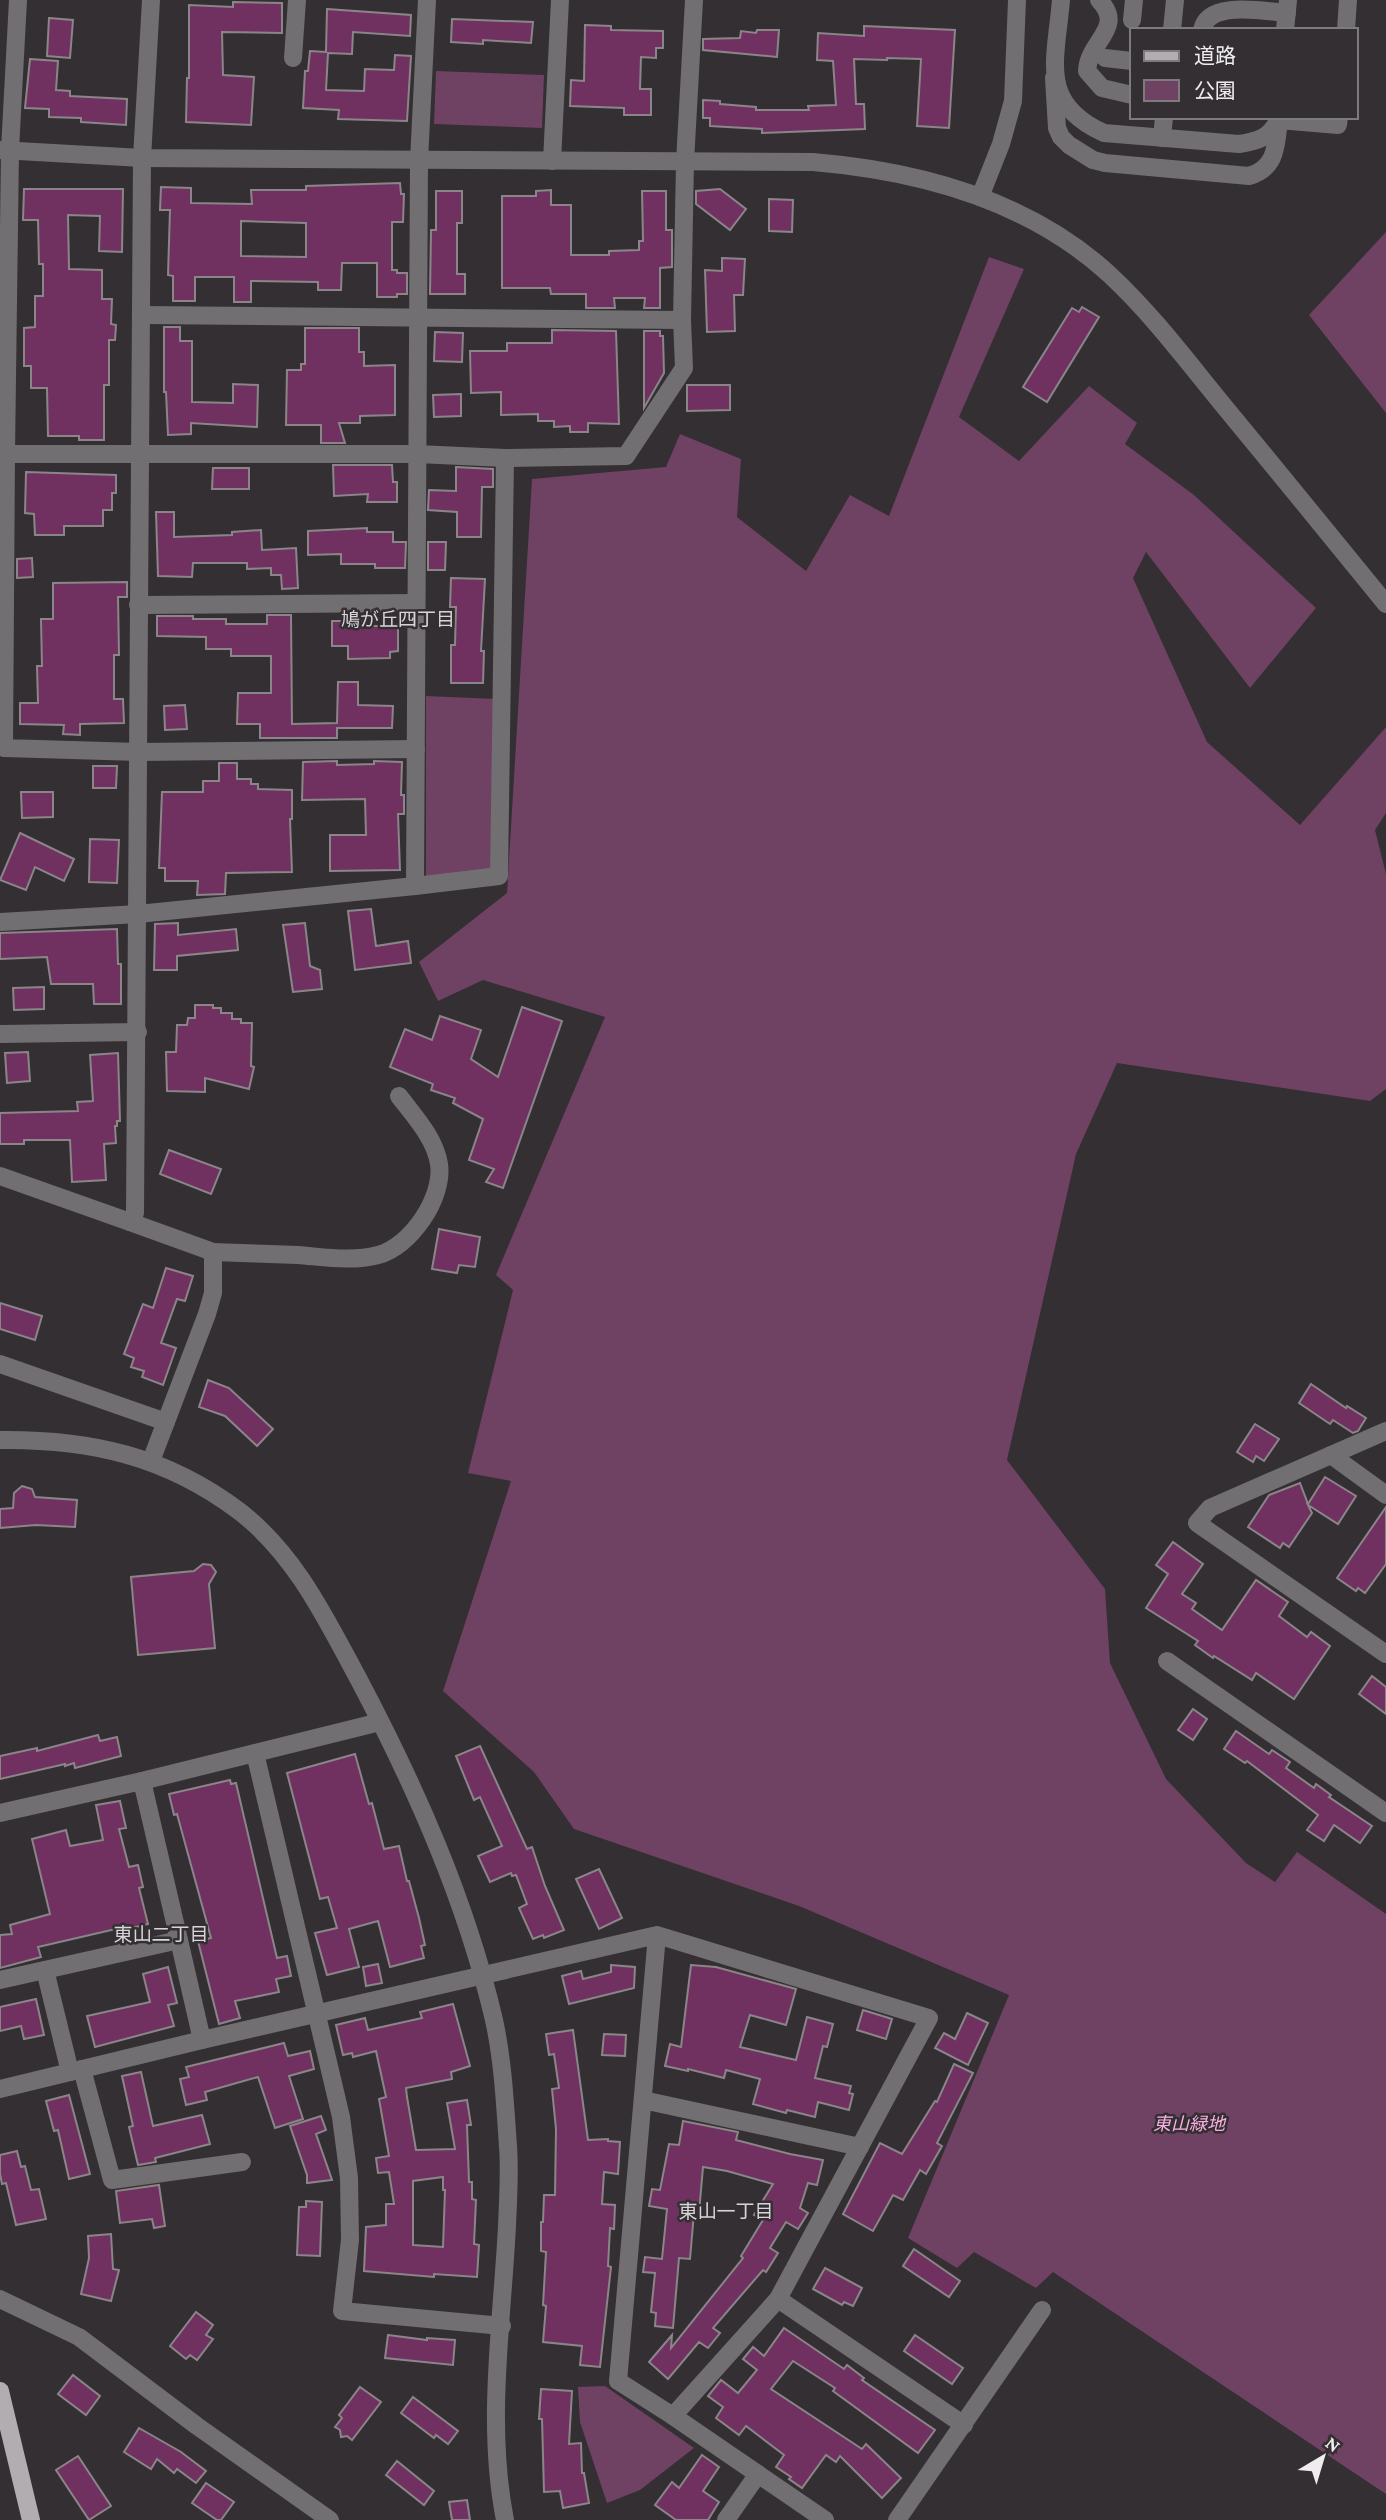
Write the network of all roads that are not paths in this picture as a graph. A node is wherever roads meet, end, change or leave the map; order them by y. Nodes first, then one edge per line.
1 (18, 0) edge
2 (151, 0) edge
3 (297, 0) edge
4 (427, 0) edge
5 (560, 0) edge
6 (694, 0) edge
7 (1017, 0) edge
8 (1061, 0) edge
9 (1099, 0) edge
10 (1134, 0) edge
11 (1175, 0) edge
12 (1348, 0) edge
13 (1287, 14) edge
14 (1132, 20) dead end
15 (1172, 28) edge
16 (1203, 28) edge
17 (1346, 28) edge
18 (1130, 55) edge
19 (293, 58) dead end
20 (1105, 58) dead end
21 (1054, 78) junction
22 (1130, 94) edge
23 (1164, 119) edge
24 (1279, 119) edge
25 (1339, 119) edge
26 (1162, 138) junction
27 (5, 150) edge
28 (142, 158) junction
29 (419, 161) junction
30 (552, 161) junction
31 (685, 162) junction
32 (980, 197) junction
33 (142, 315) junction
34 (419, 318) junction
35 (682, 320) junction
36 (3, 454) edge
37 (139, 454) junction
38 (417, 454) junction
39 (505, 458) junction
40 (416, 603) junction
41 (1386, 604) edge
42 (138, 605) junction
43 (416, 749) junction
44 (139, 752) junction
45 (415, 886) junction
46 (138, 914) junction
47 (0, 922) edge
48 (138, 1032) junction
49 (0, 1034) edge
50 (399, 1096) dead end
51 (0, 1176) edge
52 (130, 1222) junction
53 (213, 1252) junction
54 (0, 1364) edge
55 (166, 1422) junction
56 (1386, 1431) edge
57 (0, 1440) edge
58 (1331, 1455) junction
59 (151, 1461) junction
60 (1386, 1495) edge
61 (1386, 1654) edge
62 (1167, 1661) dead end
63 (380, 1722) junction
64 (255, 1753) junction
65 (142, 1781) junction
66 (0, 1813) edge
67 (1386, 1813) edge
68 (657, 1935) junction
69 (179, 1940) junction
70 (45, 1970) junction
71 (483, 1976) junction
72 (0, 1980) edge
73 (318, 2014) junction
74 (202, 2040) junction
75 (76, 2070) junction
76 (0, 2089) edge
77 (643, 2100) junction
78 (860, 2147) junction
79 (242, 2162) dead end
80 (0, 2299) edge
81 (778, 2299) junction
82 (1042, 2310) dead end
83 (502, 2326) junction
84 (0, 2391) edge
85 (673, 2416) junction
86 (964, 2425) junction
87 (758, 2474) junction
88 (32, 2520) edge
89 (330, 2520) edge
90 (505, 2520) edge
91 (726, 2520) edge
92 (825, 2520) edge
93 (897, 2520) edge

1 - 27 street
2 - 28 street
3 - 19 street
4 - 29 street
5 - 30 street
6 - 31 street
7 - 32 street
8 - 21 street
9 - 22 street
10 - 14 street
11 - 15 street
12 - 17 street
13 - 16 street
18 - 20 street
21 - 24 street
21 - 26 street
23 - 26 street
24 - 25 street
24 - 26 street
27 - 28 street
27 - 36 street
28 - 29 street
28 - 33 street
29 - 30 street
29 - 34 street
30 - 31 street
31 - 32 street
31 - 35 street
32 - 41 street
33 - 34 street
33 - 37 street
34 - 35 street
34 - 38 street
35 - 39 street
36 - 37 street
36 - 44 street
37 - 38 street
37 - 42 street
38 - 39 street
38 - 40 street
39 - 45 street
40 - 42 street
40 - 43 street
42 - 44 street
43 - 44 street
43 - 45 street
44 - 46 street
45 - 46 street
46 - 47 street
46 - 48 street
48 - 49 street
48 - 52 street
50 - 53 street
51 - 52 street
52 - 53 street
53 - 55 street
54 - 55 street
55 - 59 street
56 - 58 street
57 - 59 street
58 - 60 street
58 - 61 street
59 - 63 street
62 - 67 street
63 - 64 street
63 - 71 street
64 - 65 street
64 - 73 street
65 - 66 street
65 - 69 street
68 - 71 street
68 - 77 street
68 - 78 street
69 - 70 street
69 - 74 street
70 - 72 street
70 - 75 street
71 - 73 street
71 - 83 street
73 - 74 street
73 - 83 street
74 - 75 street
75 - 76 street
75 - 79 street
77 - 78 street
77 - 85 street
78 - 81 street
80 - 89 street
81 - 85 street
81 - 86 street
82 - 86 street
83 - 90 street
84 - 88 main road
85 - 87 street
86 - 93 street
87 - 91 street
87 - 92 street

